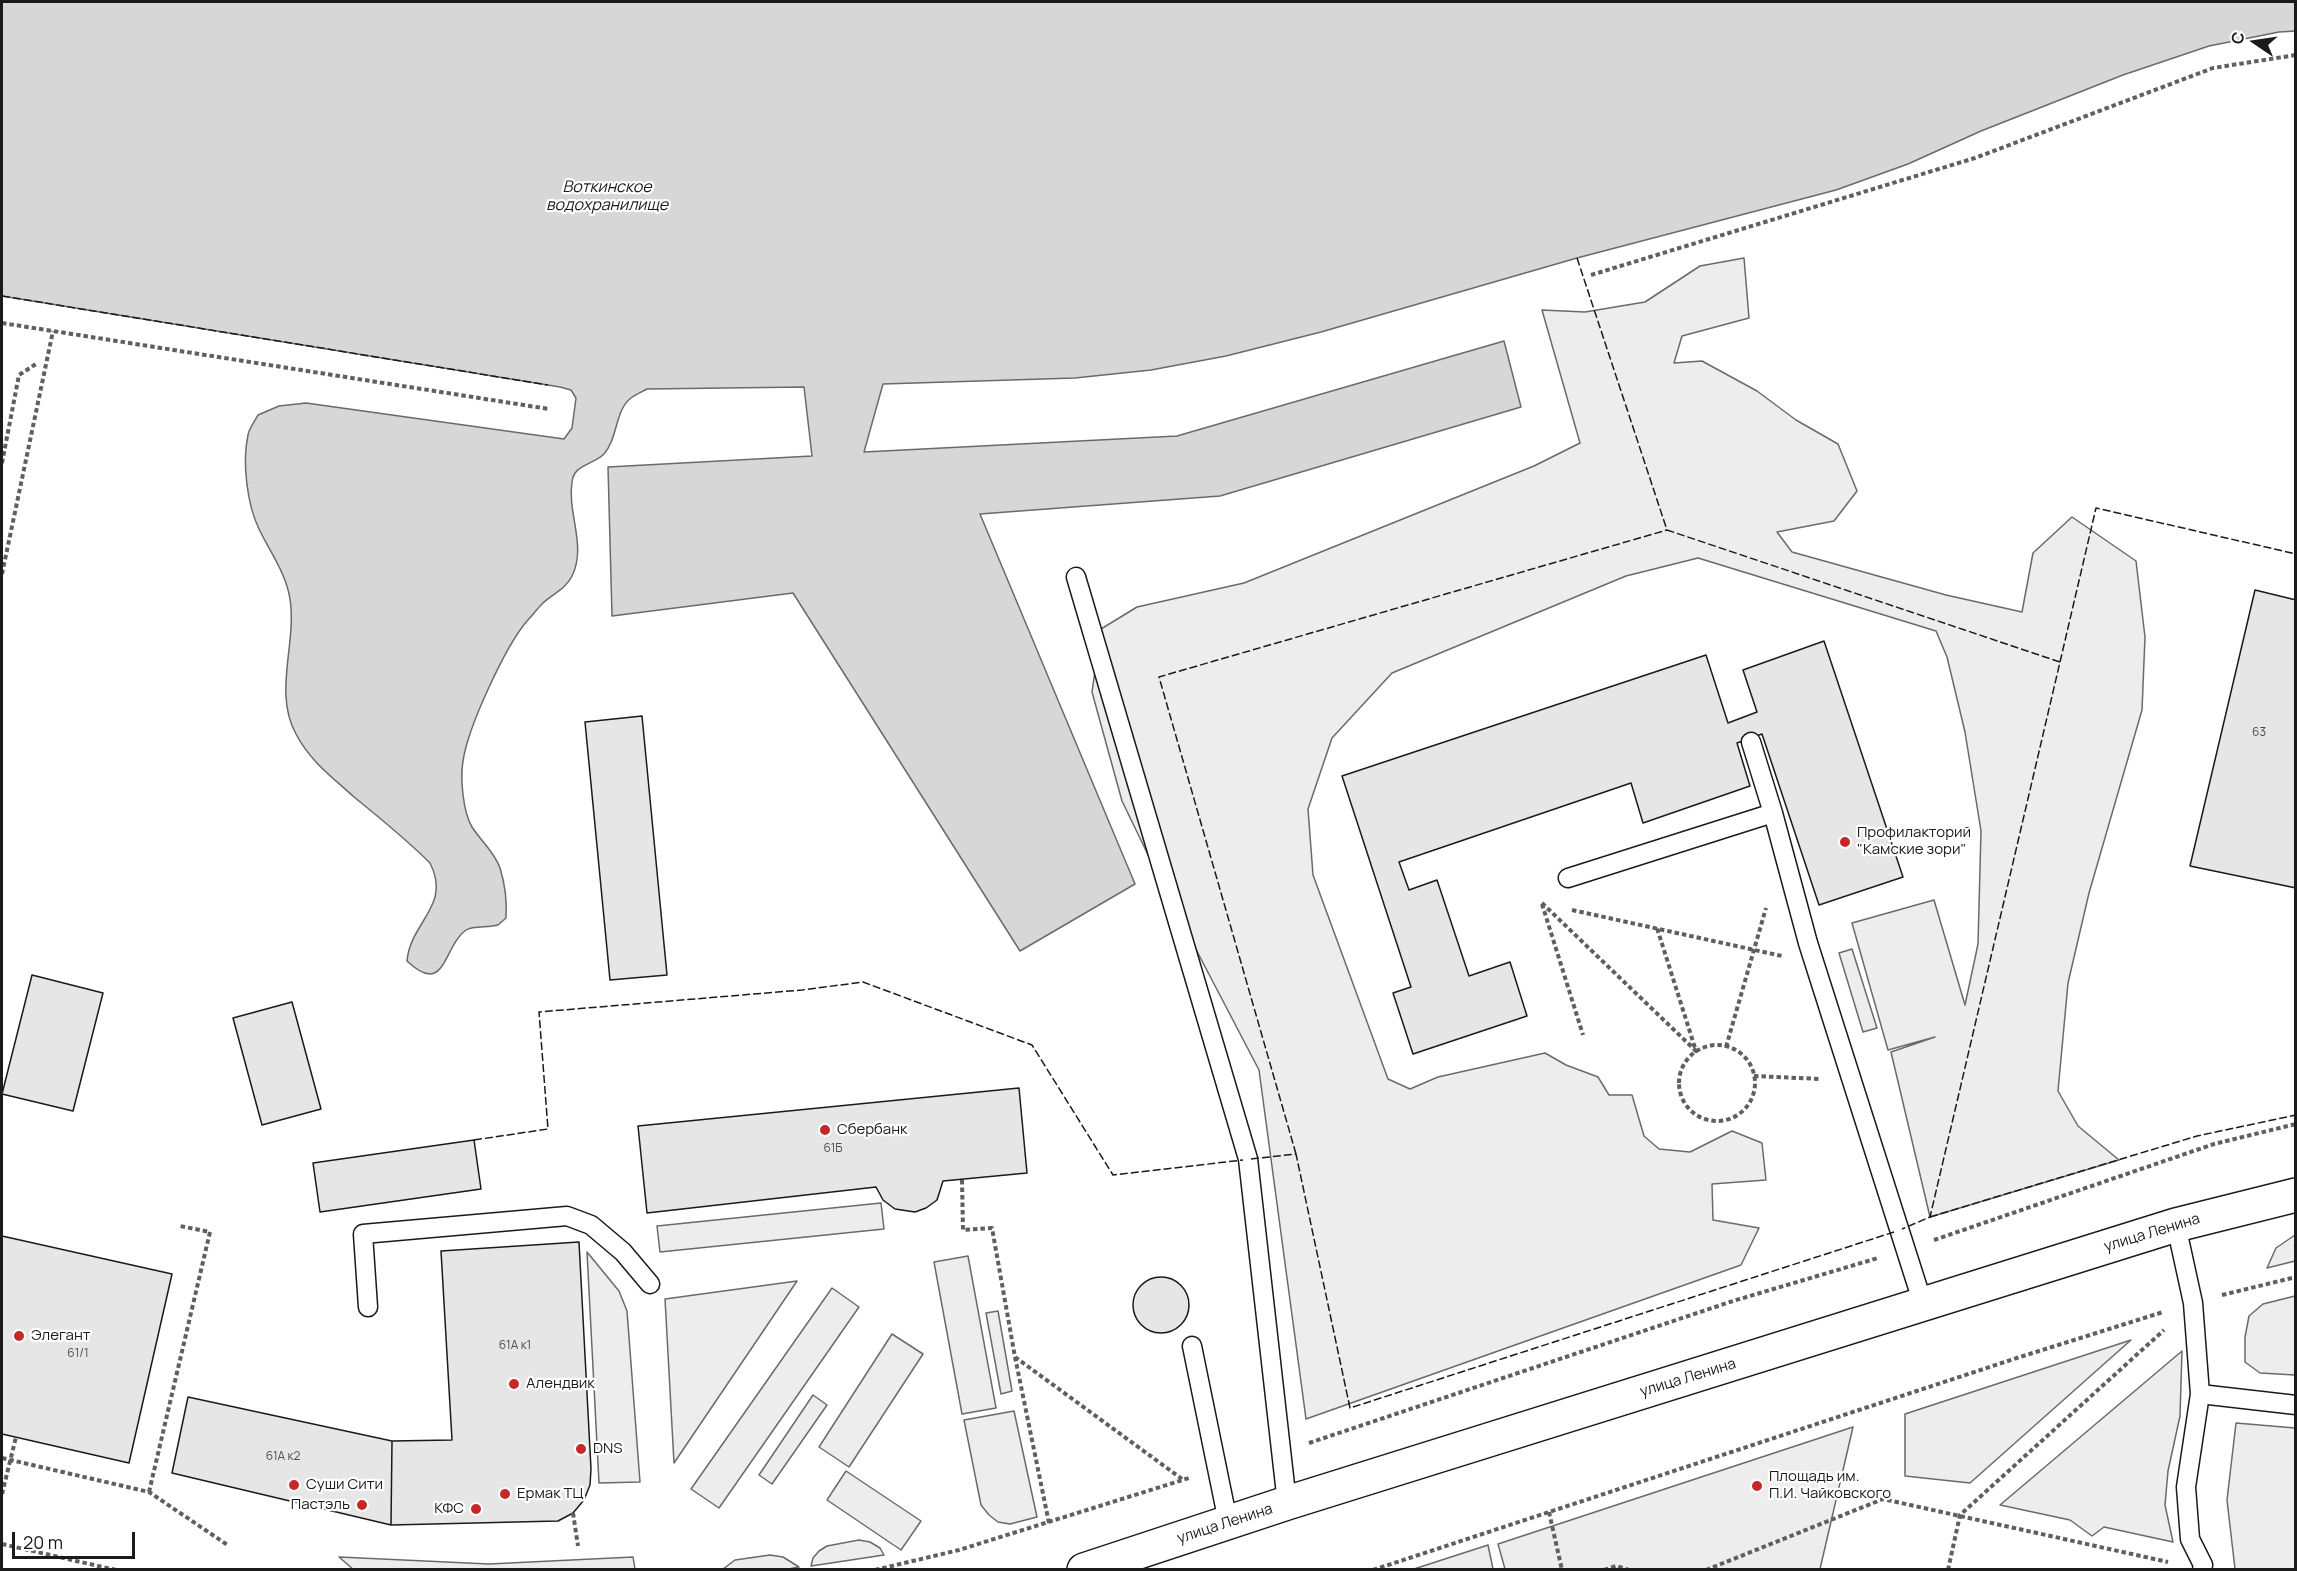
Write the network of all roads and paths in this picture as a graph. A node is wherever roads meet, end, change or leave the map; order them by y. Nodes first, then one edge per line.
1 (2295, 55) edge
2 (1591, 275) dead end
3 (2, 323) edge
4 (53, 331) junction
5 (36, 364) dead end
6 (549, 409) dead end
7 (2, 463) edge
8 (2, 574) edge
9 (1076, 577) dead end
10 (1751, 742) dead end
11 (1773, 813) junction
12 (1568, 878) dead end
13 (1542, 903) junction
14 (1554, 906) dead end
15 (1766, 906) dead end
16 (1565, 908) dead end
17 (1657, 928) junction
18 (1754, 950) junction
19 (1814, 964) junction
20 (1583, 1035) dead end
21 (1726, 1047) junction
22 (1696, 1051) junction
23 (1754, 1076) junction
24 (1852, 1081) junction
25 (2295, 1124) edge
26 (962, 1180) dead end
27 (2295, 1194) edge
28 (2176, 1225) junction
29 (180, 1226) dead end
30 (1905, 1249) junction
31 (2295, 1277) edge
32 (650, 1284) dead end
33 (2193, 1303) junction
34 (1923, 1304) junction
35 (368, 1307) dead end
36 (1192, 1346) dead end
37 (1015, 1357) junction
38 (2200, 1394) junction
39 (2295, 1405) edge
40 (16, 1437) dead end
41 (1281, 1452) junction
42 (2, 1458) edge
43 (10, 1460) junction
44 (1217, 1469) junction
45 (1183, 1480) junction
46 (148, 1492) junction
47 (2, 1494) edge
48 (1287, 1503) junction
49 (1549, 1511) junction
50 (573, 1513) dead end
51 (1960, 1515) junction
52 (1049, 1522) junction
53 (1228, 1522) junction
54 (2, 1544) edge
55 (229, 1546) dead end
56 (578, 1546) dead end
57 (2174, 1563) dead end
58 (116, 1569) edge
59 (875, 1569) edge
60 (1084, 1569) edge
61 (1373, 1569) edge
62 (1562, 1569) edge
63 (1604, 1569) edge
64 (1629, 1569) edge
65 (1706, 1569) edge
66 (1948, 1569) edge
67 (2202, 1569) edge

1 - 2 path
3 - 4 path
4 - 6 path
4 - 8 path
5 - 7 path
9 - 41 lane
10 - 11 lane
11 - 12 lane
11 - 19 lane
13 - 14 path
13 - 20 path
13 - 22 path
15 - 18 path
16 - 17 path
17 - 18 path
17 - 22 path
18 - 19 path
18 - 21 path
19 - 24 lane
21 - 22 path
21 - 23 path
22 - 23 path
23 - 24 path
24 - 30 lane
25 - 30 path
26 - 37 path
27 - 28 street, улица Ленина
28 - 33 lane
28 - 34 street, улица Ленина
29 - 46 path
30 - 34 lane
30 - 41 path
31 - 33 path
32 - 35 lane
33 - 38 lane
33 - 49 path
33 - 51 path
34 - 48 street, улица Ленина
36 - 44 lane
37 - 45 path
37 - 52 path
38 - 39 lane
38 - 67 lane
40 - 43 path
41 - 48 lane
42 - 43 path
43 - 46 path
43 - 47 path
44 - 45 path
44 - 53 lane
45 - 52 path
46 - 55 path
48 - 53 street, улица Ленина
49 - 61 path
49 - 62 path
50 - 56 path
51 - 57 path
51 - 65 path
51 - 66 path
52 - 59 path
53 - 60 street, улица Ленина
54 - 58 path
63 - 64 path

